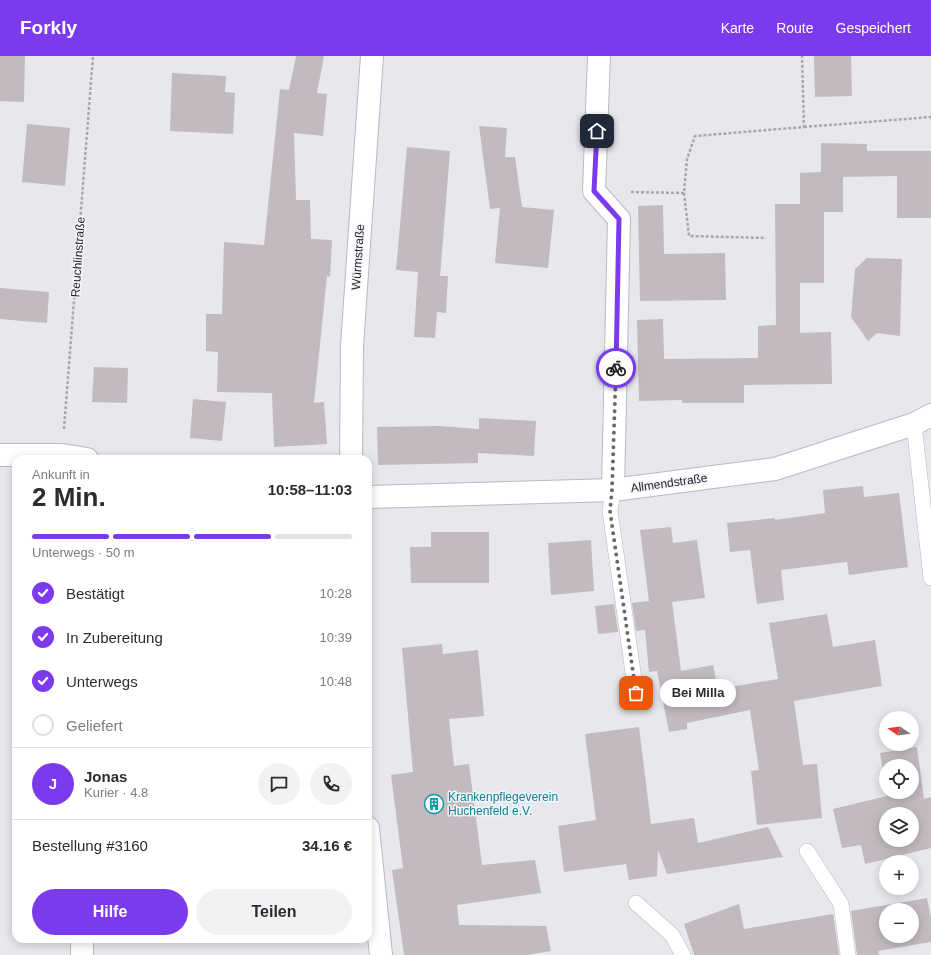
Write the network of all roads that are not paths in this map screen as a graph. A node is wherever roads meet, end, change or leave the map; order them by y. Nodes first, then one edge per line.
1 (372, 56) edge
2 (599, 56) edge
3 (923, 419) edge
4 (0, 455) edge
5 (12, 455) edge
6 (351, 455) edge
7 (612, 490) junction
8 (372, 498) edge
9 (931, 578) edge
10 (636, 693) dead end
11 (807, 851) dead end
12 (372, 867) edge
13 (636, 903) dead end
14 (82, 943) edge
15 (82, 955) edge
16 (381, 955) edge
17 (683, 955) edge
18 (848, 955) edge

1 - 6 street, Würmstraße
2 - 7 street
3 - 7 street, Allmendstraße
3 - 9 lane, Allmendstraße
4 - 5 street
7 - 8 street, Allmendstraße
7 - 10 lane
11 - 18 lane
12 - 16 street
13 - 17 lane
14 - 15 street

